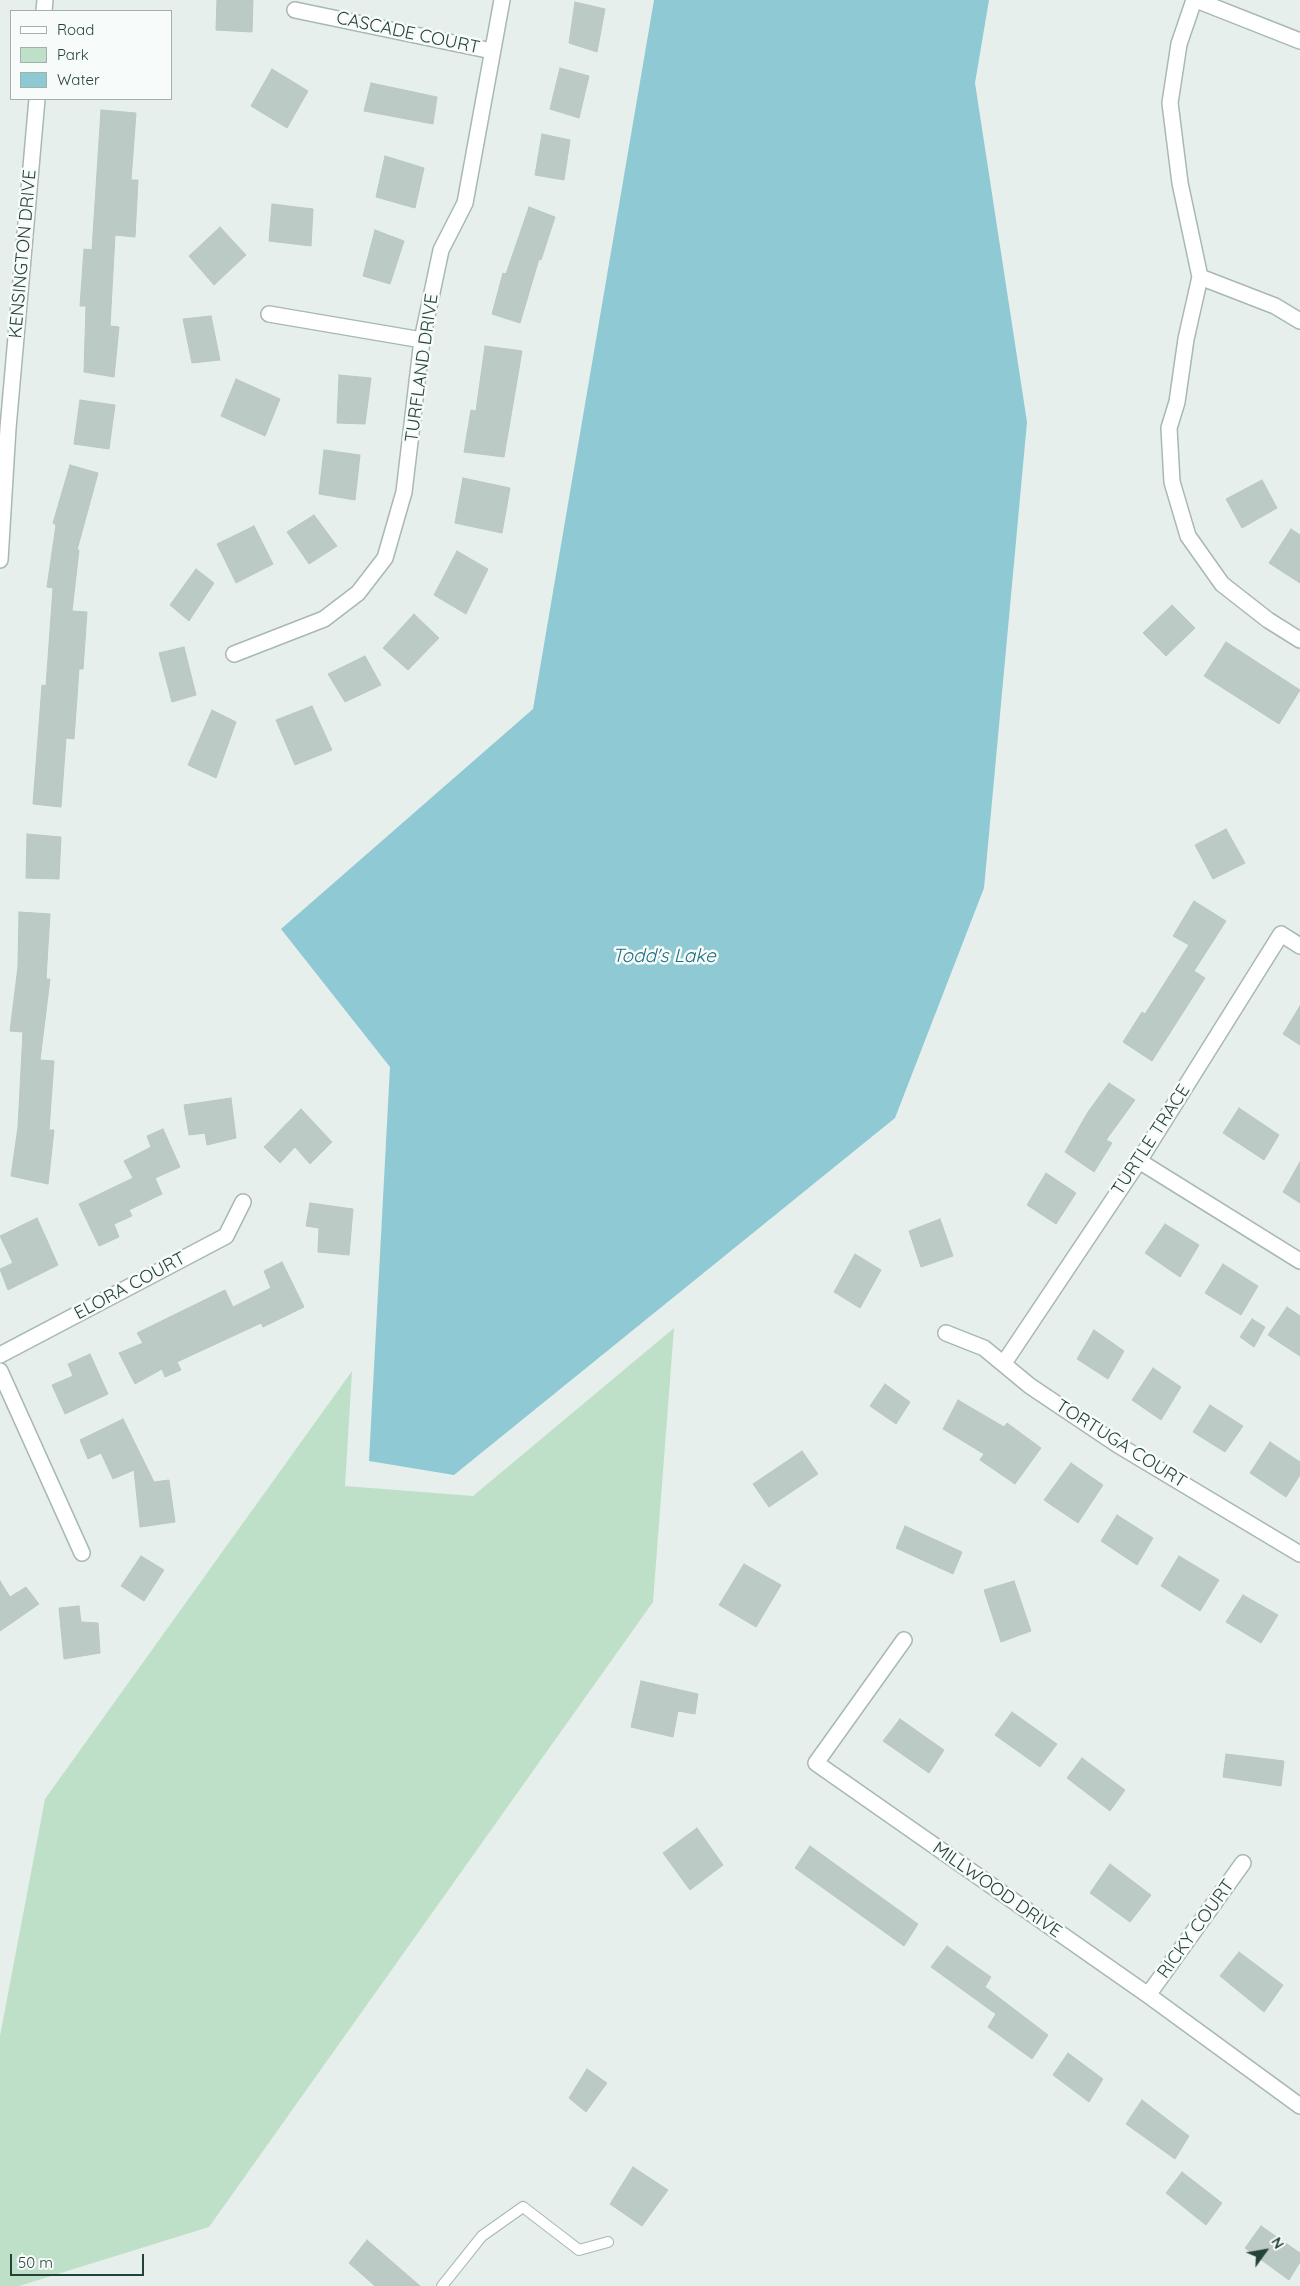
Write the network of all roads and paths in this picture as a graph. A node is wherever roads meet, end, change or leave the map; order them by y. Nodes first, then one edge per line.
1 (502, 0) edge
2 (1195, 0) edge
3 (295, 10) dead end
4 (1300, 41) edge
5 (492, 51) junction
6 (37, 100) edge
7 (1200, 277) junction
8 (269, 314) dead end
9 (1300, 321) edge
10 (422, 340) junction
11 (4, 428) edge
12 (0, 560) edge
13 (1300, 640) edge
14 (234, 654) dead end
15 (1300, 946) edge
16 (1139, 1161) junction
17 (243, 1202) dead end
18 (1300, 1261) edge
19 (946, 1332) dead end
20 (0, 1355) edge
21 (1004, 1363) junction
22 (0, 1371) edge
23 (82, 1553) dead end
24 (1300, 1554) edge
25 (904, 1640) dead end
26 (1243, 1863) dead end
27 (1148, 1995) junction
28 (1300, 2106) edge
29 (608, 2242) dead end
30 (442, 2286) edge

1 - 5 street, TURFLAND DRIVE
2 - 4 street
2 - 7 street
3 - 5 street, CASCADE COURT
5 - 10 street, TURFLAND DRIVE
6 - 11 street, KENSINGTON DRIVE
7 - 9 street
7 - 13 street
8 - 10 street
10 - 14 street, TURFLAND DRIVE
11 - 12 street, KENSINGTON DRIVE
15 - 16 street, TURTLE TRACE
16 - 18 street
16 - 21 street, TURTLE TRACE
17 - 20 street, ELORA COURT
19 - 21 street, TORTUGA COURT
21 - 24 street, TORTUGA COURT
22 - 23 street
25 - 27 street, MILLWOOD DRIVE
26 - 27 street, RICKY COURT
27 - 28 street, MILLWOOD DRIVE
29 - 30 lane

